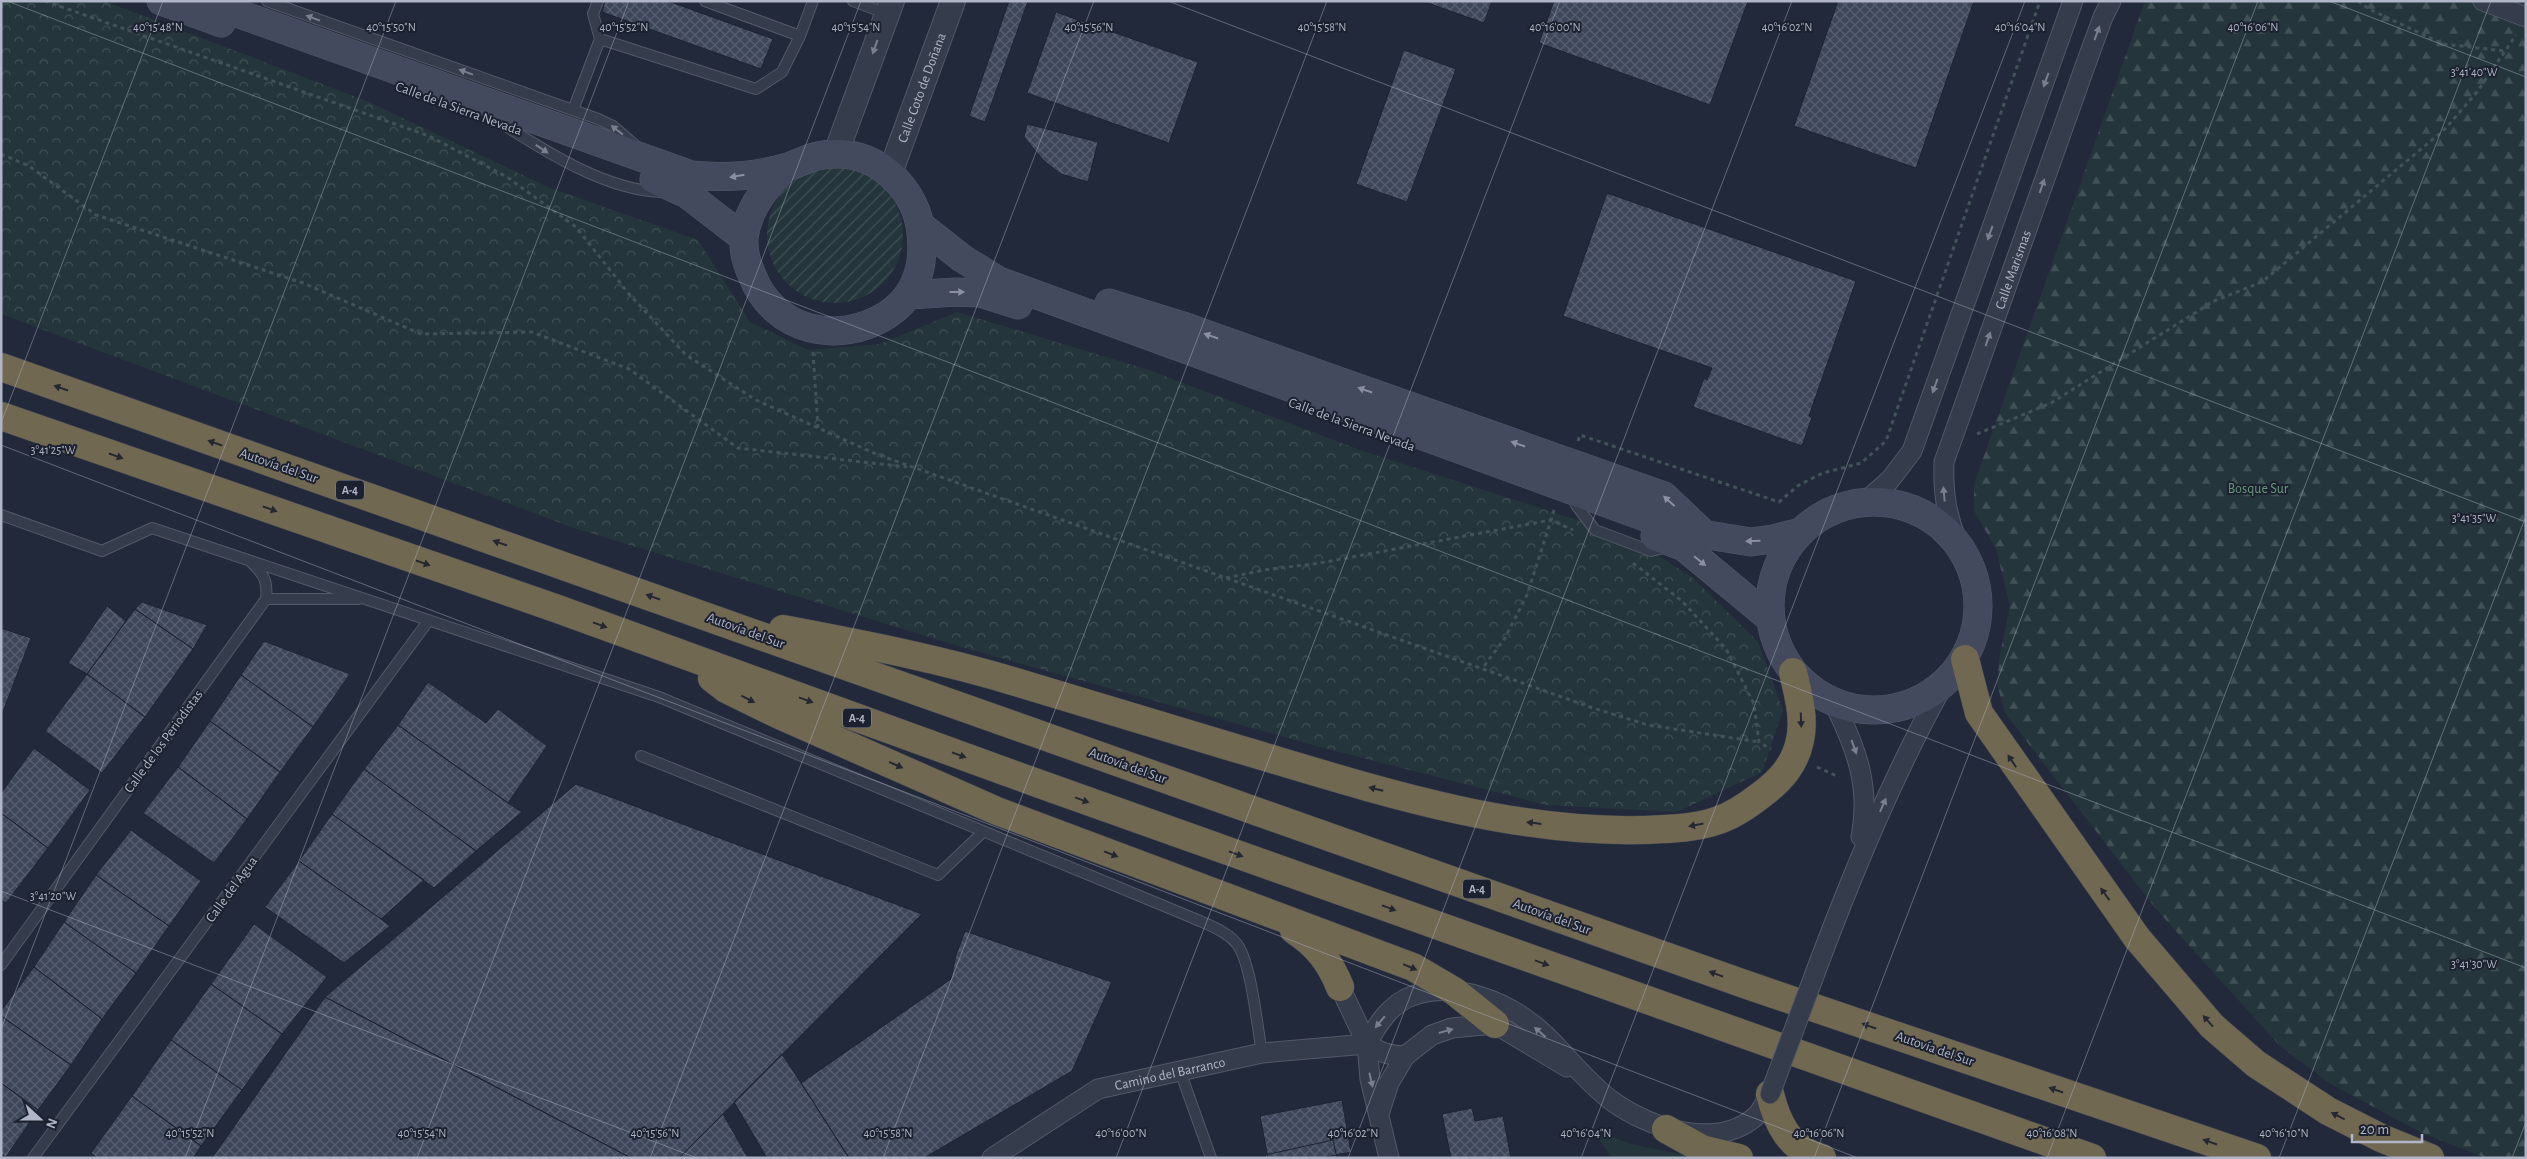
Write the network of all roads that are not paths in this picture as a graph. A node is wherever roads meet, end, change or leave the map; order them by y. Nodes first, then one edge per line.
1 (161, 1) edge
2 (203, 1) edge
3 (267, 1) edge
4 (598, 1) edge
5 (705, 1) edge
6 (813, 1) edge
7 (853, 1) edge
8 (953, 1) edge
9 (2073, 1) edge
10 (2111, 1) edge
11 (2483, 1) edge
12 (890, 8) edge
13 (2523, 22) edge
14 (800, 36) junction
15 (600, 39) junction
16 (573, 110) junction
17 (836, 153) junction
18 (654, 162) junction
19 (785, 168) junction
20 (890, 173) junction
21 (921, 226) junction
22 (744, 238) junction
23 (963, 259) junction
24 (909, 295) junction
25 (1, 367) edge
26 (8, 422) edge
27 (1865, 502) junction
28 (1, 515) edge
29 (1801, 532) junction
30 (1688, 537) junction
31 (1957, 541) junction
32 (250, 560) junction
33 (266, 599) junction
34 (367, 599) junction
35 (699, 614) junction
36 (1770, 619) junction
37 (429, 620) junction
38 (678, 653) junction
39 (1965, 659) junction
40 (1793, 672) junction
41 (1943, 685) junction
42 (1834, 703) junction
43 (640, 756) dead end
44 (983, 832) junction
45 (1856, 865) junction
46 (1274, 917) junction
47 (1, 965) edge
48 (1340, 987) joint
49 (1454, 991) junction
50 (1495, 1024) junction
51 (1367, 1044) junction
52 (1262, 1053) junction
53 (1405, 1056) junction
54 (1180, 1071) junction
55 (1586, 1080) junction
56 (1770, 1094) junction
57 (1379, 1114) junction
58 (2000, 1125) junction
59 (1666, 1129) junction
60 (1819, 1157) edge
61 (33, 1158) edge
62 (992, 1158) edge
63 (1211, 1158) edge
64 (1389, 1158) edge
65 (1739, 1158) edge
66 (2054, 1158) edge
67 (2092, 1158) edge
68 (2256, 1158) edge
69 (2430, 1158) edge

1 -> 22 main road, Calle de la Sierra Nevada
2 - 18 main road
16 -> 3 lane
4 - 15 lane
5 - 14 lane
6 - 14 lane
7 - 12 lane
8 - 20 street, Calle Coto de Doñana
9 -> 27 street
31 -> 10 street, Calle Marismas
11 - 13 street
12 -> 17 street
14 - 15 lane
15 - 16 lane
18 -> 16 lane
17 - 19 main road
17 - 20 main road
19 -> 18 main road
19 - 22 main road
20 - 21 main road
21 - 23 main road
21 - 24 main road
22 - 24 main road
23 - 30 main road
30 -> 23 main road
24 -> 30 main road, Calle de la Sierra Nevada
35 -> 25 highway, Autovía del Sur / A-4
26 -> 38 highway, A-4
27 - 29 main road
27 - 31 main road
28 - 32 lane
29 -> 30 main road, Calle de la Sierra Nevada
29 - 36 main road
30 -> 36 main road, Calle de la Sierra Nevada
31 - 39 main road
32 - 33 lane
32 - 34 lane
33 - 34 lane
33 - 47 lane, Calle de los Periodistas
34 - 37 lane
40 -> 35 highway
68 -> 35 highway, Autovía del Sur / A-4
36 - 40 main road
37 - 44 lane
37 - 61 lane, Calle del Agua
38 -> 46 highway
38 -> 58 highway, A-4
39 - 41 main road
69 -> 39 highway
40 - 42 main road
41 - 42 main road
45 -> 41 street
42 -> 45 street
43 - 44 lane
44 - 52 lane
45 - 56 street, bridge
46 - 48 highway
46 -> 49 highway
48 - 51 street
49 - 50 highway
49 -> 51 street
55 -> 49 street
53 -> 50 street
50 - 55 street
51 - 52 street, Camino del Barranco
51 - 53 street
51 -> 57 street
52 - 54 street, Camino del Barranco
53 - 57 street
54 - 62 street, Camino del Barranco
54 - 63 lane
55 - 59 street
56 - 59 street
56 - 60 highway
57 - 64 street
58 - 66 highway
58 - 67 highway, A-4
59 - 65 highway

